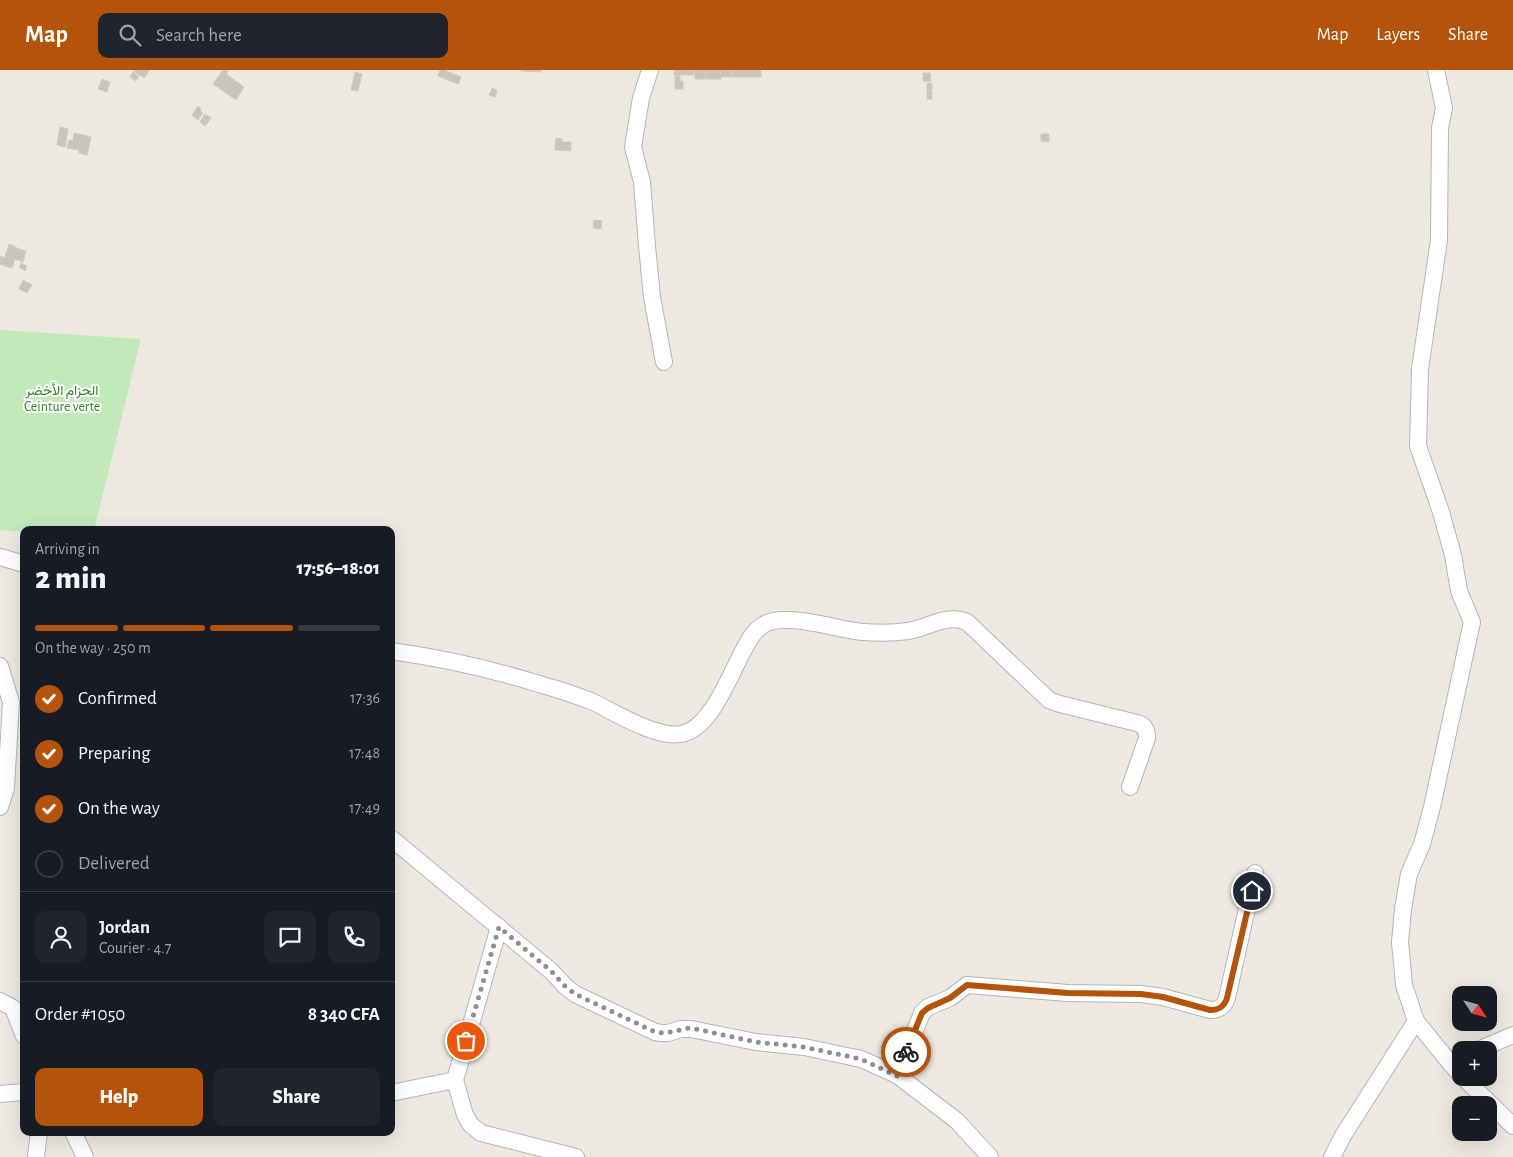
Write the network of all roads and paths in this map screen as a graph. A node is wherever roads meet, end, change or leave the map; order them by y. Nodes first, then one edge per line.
1 (650, 70) edge
2 (1436, 70) edge
3 (664, 362) dead end
4 (0, 557) edge
5 (20, 563) edge
6 (395, 652) edge
7 (0, 666) edge
8 (1130, 787) dead end
9 (0, 807) edge
10 (395, 841) edge
11 (1256, 873) dead end
12 (499, 927) junction
13 (0, 992) edge
14 (12, 1003) edge
15 (20, 1020) edge
16 (1416, 1021) junction
17 (20, 1025) edge
18 (1513, 1035) edge
19 (1497, 1042) edge
20 (1452, 1060) edge
21 (897, 1076) junction
22 (455, 1080) junction
23 (1472, 1086) edge
24 (20, 1092) edge
25 (395, 1092) edge
26 (0, 1094) edge
27 (1513, 1126) edge
28 (39, 1136) edge
29 (75, 1136) edge
30 (36, 1157) edge
31 (85, 1157) edge
32 (576, 1157) edge
33 (990, 1157) edge
34 (1332, 1157) edge

1 - 3 street
2 - 16 street
4 - 5 street
6 - 8 street
7 - 9 street
10 - 12 street
11 - 21 street
12 - 21 street
12 - 22 street
13 - 14 street
14 - 15 street
14 - 17 street
16 - 20 street
16 - 34 street
18 - 19 street
21 - 33 street
22 - 25 street
22 - 32 street
23 - 27 street
24 - 26 street
28 - 30 street
29 - 31 street

